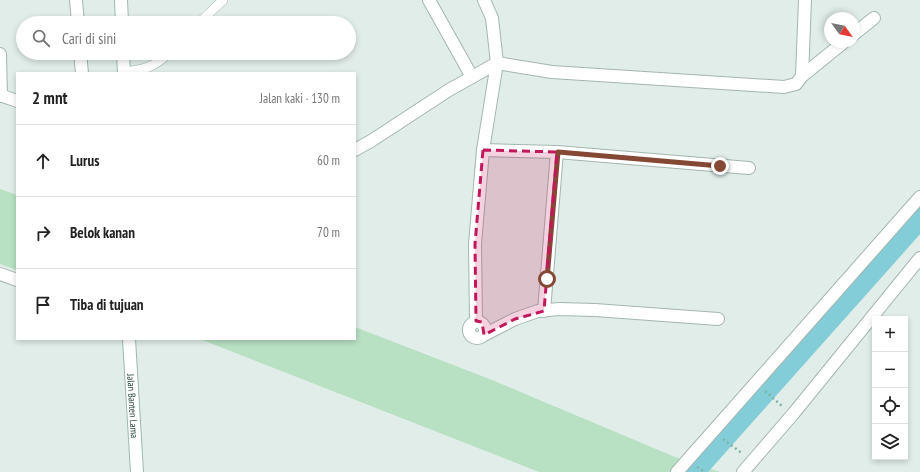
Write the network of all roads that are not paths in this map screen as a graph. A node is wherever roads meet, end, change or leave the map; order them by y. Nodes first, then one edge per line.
1 (76, 0) edge
2 (121, 0) edge
3 (223, 0) edge
4 (429, 0) edge
5 (484, 0) edge
6 (805, 0) edge
7 (77, 16) edge
8 (122, 16) edge
9 (206, 16) edge
10 (874, 18) dead end
11 (860, 29) edge
12 (837, 48) edge
13 (0, 54) edge
14 (81, 60) edge
15 (123, 60) edge
16 (162, 60) edge
17 (497, 63) junction
18 (82, 72) edge
19 (124, 72) edge
20 (131, 72) edge
21 (802, 76) junction
22 (472, 77) junction
23 (1, 96) edge
24 (16, 101) edge
25 (356, 149) edge
26 (483, 150) junction
27 (558, 152) junction
28 (749, 168) dead end
29 (920, 197) edge
30 (920, 258) edge
31 (0, 274) edge
32 (16, 280) edge
33 (544, 311) junction
34 (718, 319) dead end
35 (129, 340) edge
36 (137, 472) edge
37 (677, 472) edge
38 (743, 472) edge

1 - 7 street
2 - 8 street
3 - 9 lane
4 - 22 street
5 - 17 street
6 - 21 street
10 - 11 street
12 - 21 street
13 - 23 street
14 - 18 street
15 - 19 street
16 - 20 lane
17 - 21 street
17 - 22 street
17 - 26 street
22 - 25 street
23 - 24 street
26 - 27 street
26 - 33 street
27 - 28 street
27 - 33 street
29 - 37 street
30 - 38 street
31 - 32 street
33 - 34 street
35 - 36 street, Jalan Banten Lama

